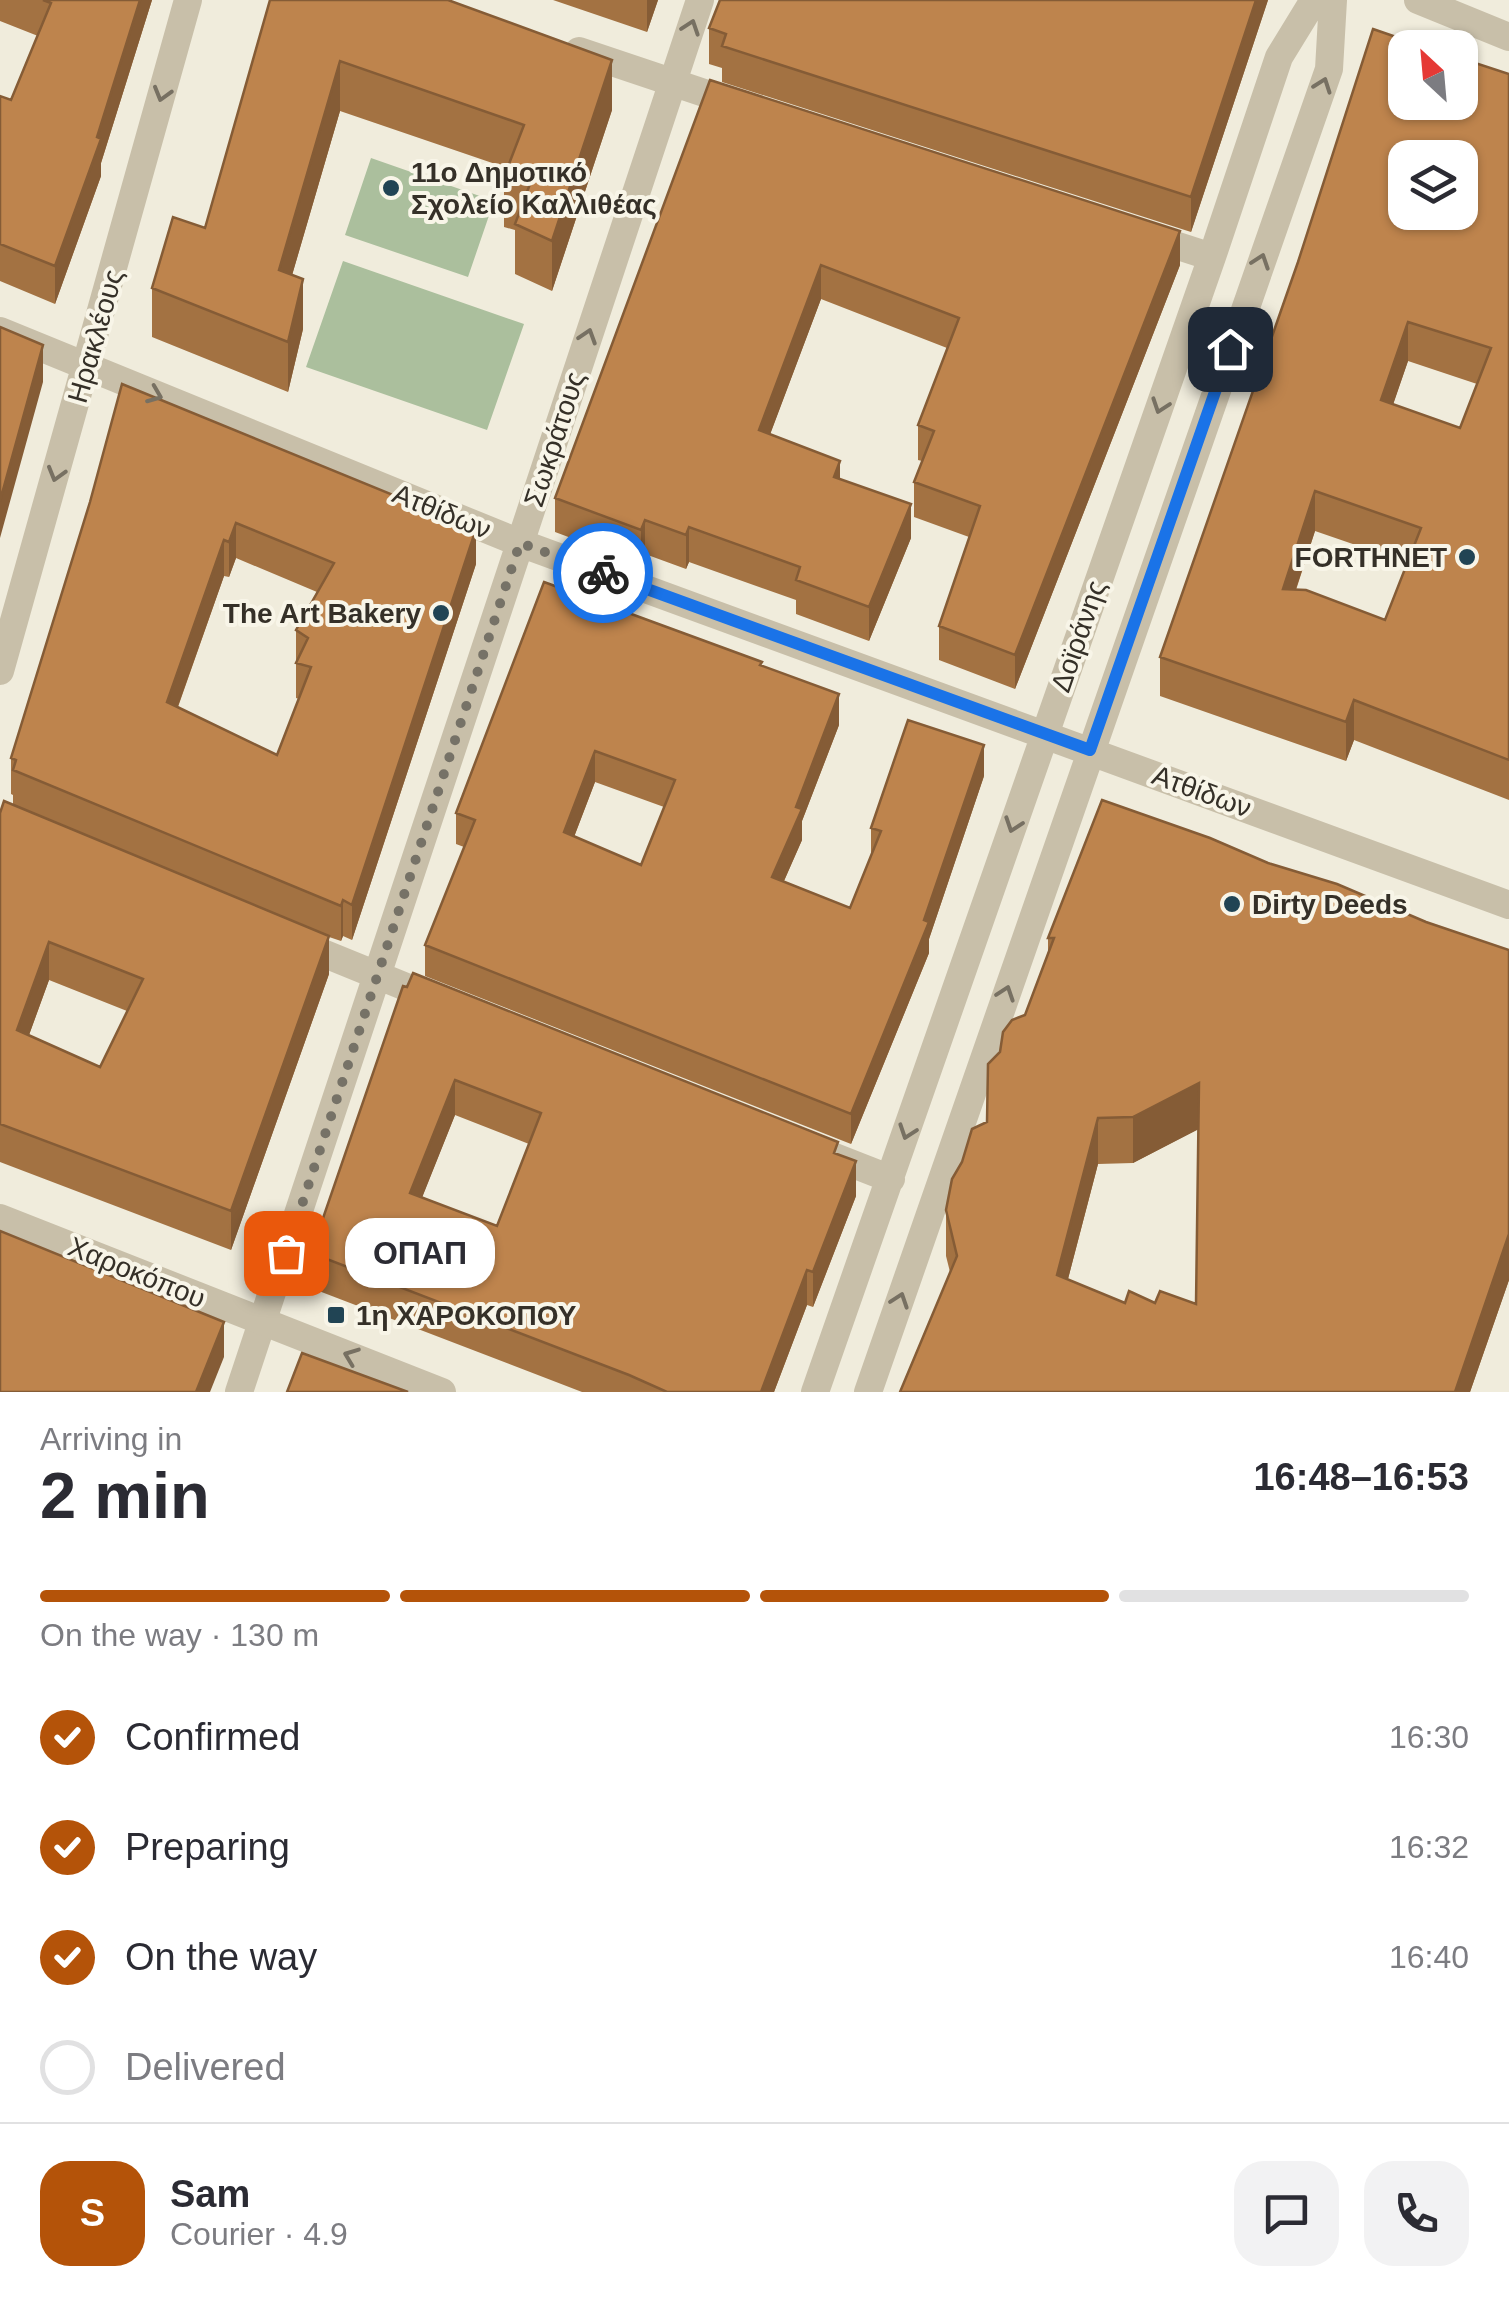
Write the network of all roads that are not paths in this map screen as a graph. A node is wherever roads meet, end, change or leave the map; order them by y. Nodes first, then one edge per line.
1 (188, 0) edge
2 (700, 0) edge
3 (1314, 0) edge
4 (1333, 0) edge
5 (1418, 0) edge
6 (1509, 36) edge
7 (545, 38) edge
8 (672, 84) junction
9 (765, 114) edge
10 (1119, 227) edge
11 (1212, 257) junction
12 (0, 330) edge
13 (86, 368) junction
14 (520, 543) junction
15 (0, 671) edge
16 (1044, 733) junction
17 (1090, 750) junction
18 (1509, 906) edge
19 (270, 932) edge
20 (379, 976) junction
21 (470, 1013) edge
22 (799, 1143) edge
23 (891, 1179) junction
24 (0, 1218) edge
25 (263, 1322) junction
26 (239, 1392) edge
27 (442, 1392) edge
28 (815, 1392) edge
29 (868, 1392) edge

1 -> 13 street, Ηρακλέους
8 -> 2 street, Σωκράτους
3 - 11 street, Δοϊράνης
17 -> 4 street, Δοϊράνης
5 - 6 street
7 - 8 street
8 - 9 street
14 -> 8 street, Σωκράτους
10 - 11 street
11 -> 16 street, Δοϊράνης
12 - 13 street, Ατθίδων
13 -> 14 street, Ατθίδων
13 -> 15 street, Ηρακλέους
14 - 16 street, Ατθίδων
14 - 20 street, Σωκράτους
16 - 17 street, Ατθίδων
16 -> 23 street, Δοϊράνης
17 - 18 street, Ατθίδων
29 -> 17 street, Δοϊράνης
19 - 20 street
20 - 21 street
20 - 25 street, Σωκράτους
22 - 23 street
23 - 28 street, Δοϊράνης
24 - 25 street, Χαροκόπου
25 - 26 street, Σωκράτους
27 -> 25 street, Χαροκόπου

